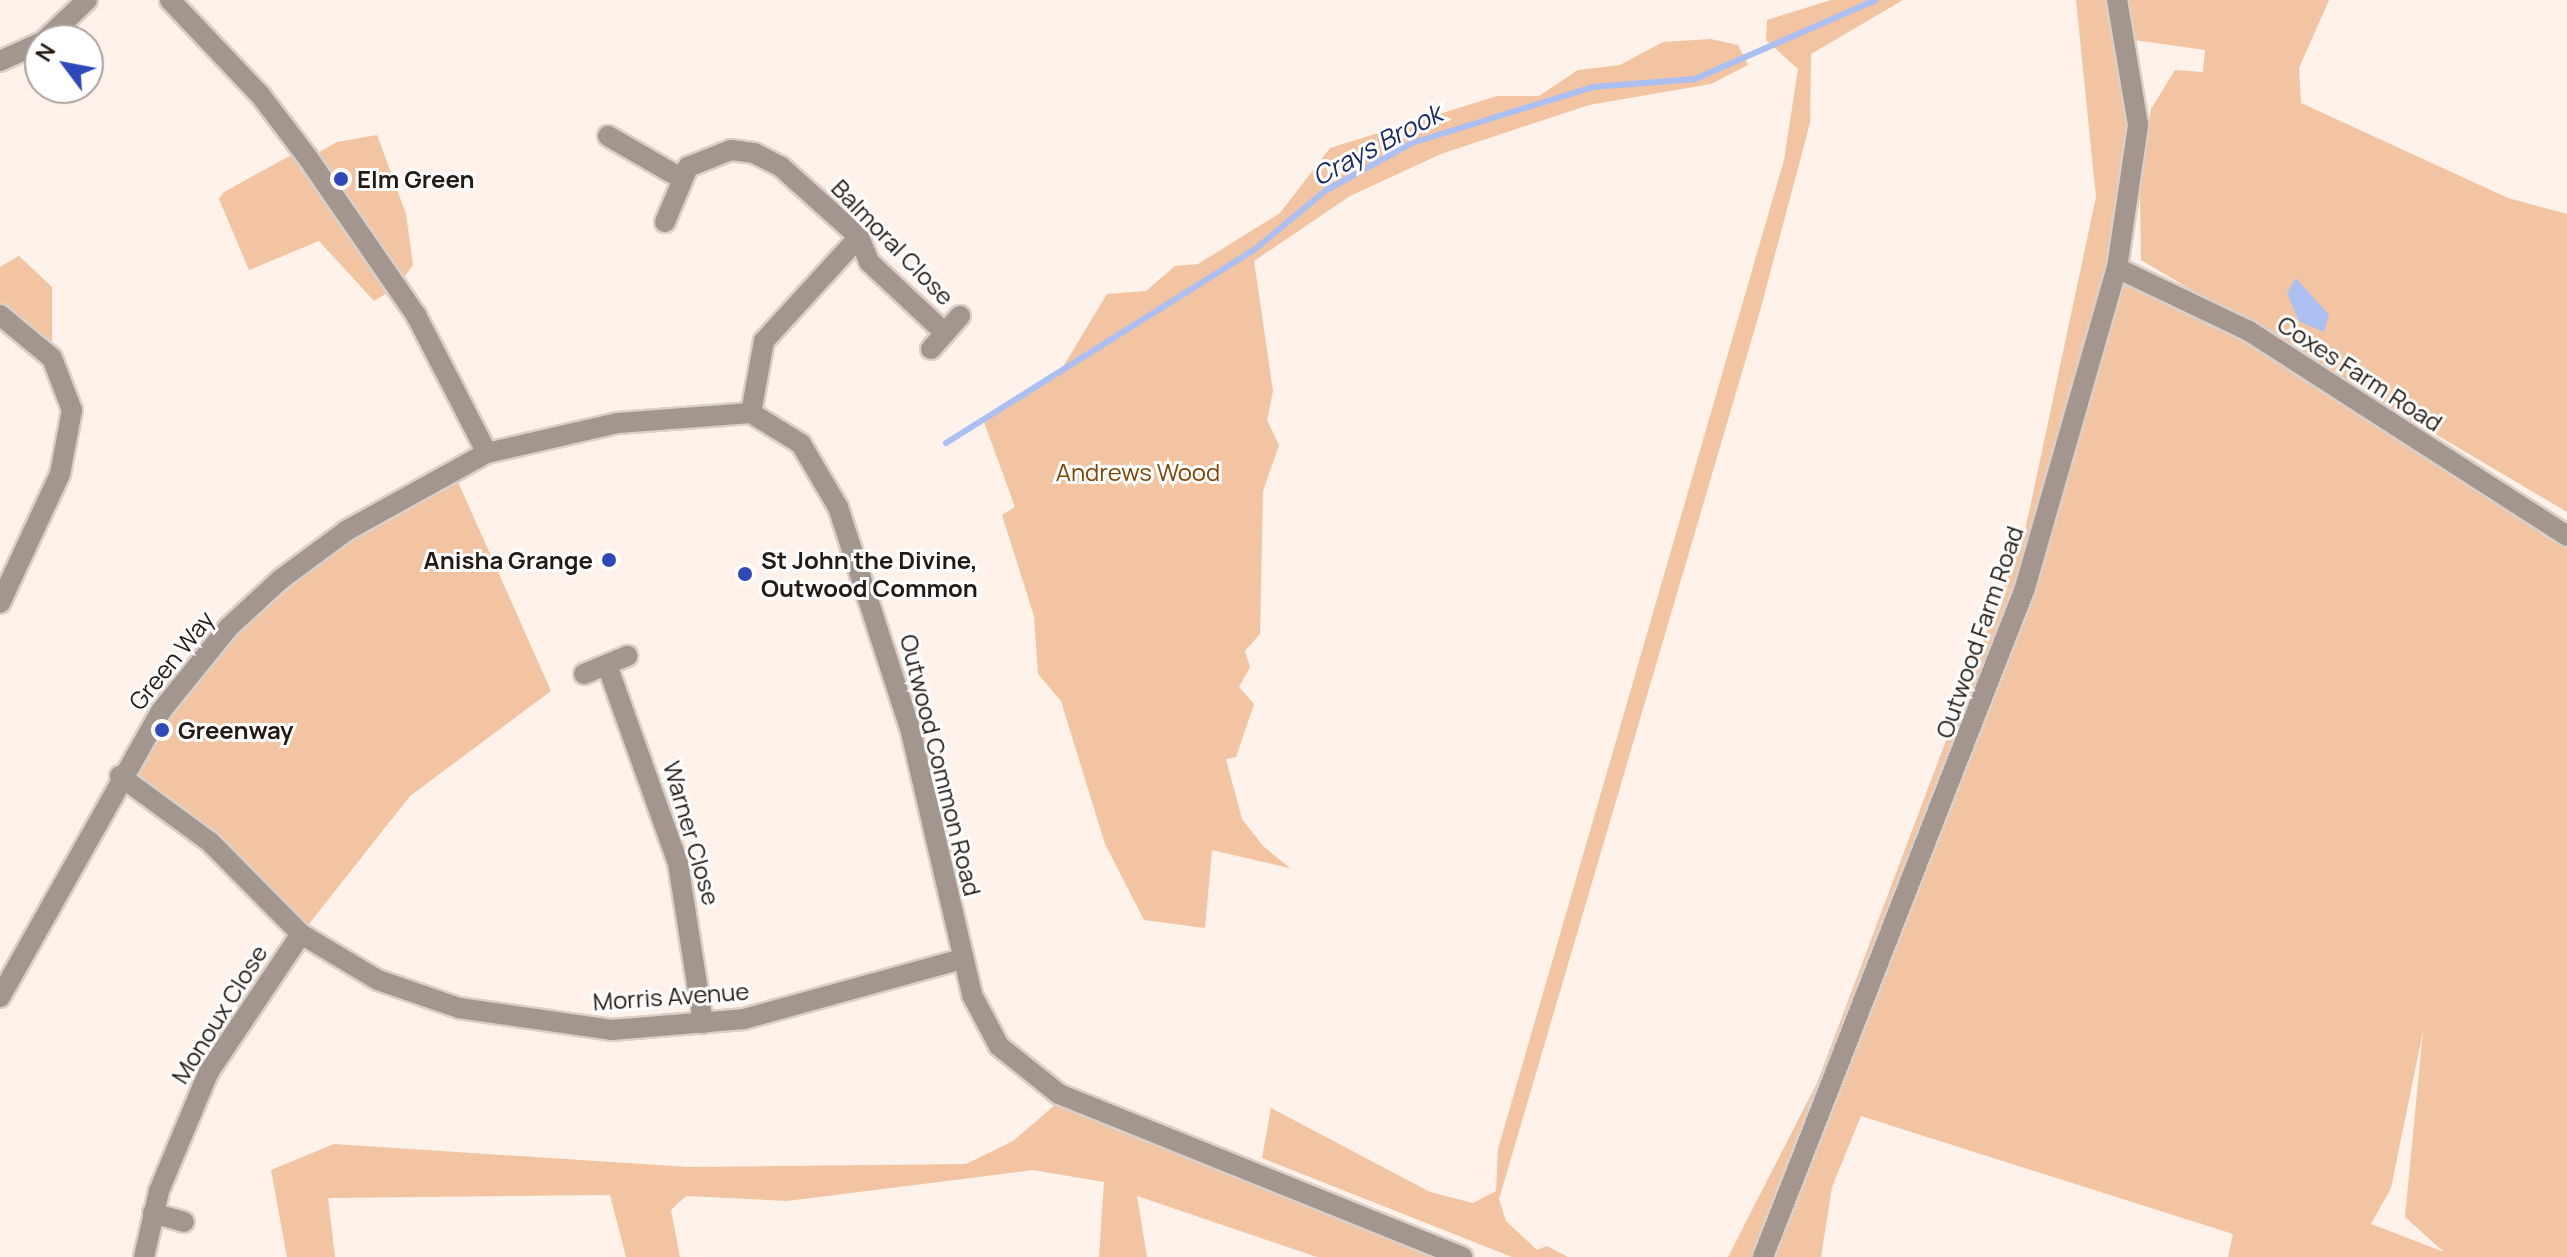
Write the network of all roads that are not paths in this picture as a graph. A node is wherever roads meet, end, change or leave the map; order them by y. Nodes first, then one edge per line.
1 (87, 0) edge
2 (170, 0) edge
3 (2117, 0) edge
4 (62, 24) edge
5 (24, 50) edge
6 (0, 61) edge
7 (608, 136) dead end
8 (679, 177) junction
9 (665, 222) dead end
10 (859, 237) junction
11 (2117, 268) junction
12 (0, 315) edge
13 (960, 316) dead end
14 (945, 333) junction
15 (931, 349) dead end
16 (751, 413) junction
17 (487, 453) junction
18 (2567, 536) edge
19 (0, 603) edge
20 (627, 656) dead end
21 (607, 665) junction
22 (584, 674) dead end
23 (120, 776) junction
24 (301, 934) junction
25 (962, 959) junction
26 (3, 983) edge
27 (703, 1023) junction
28 (153, 1213) junction
29 (184, 1222) dead end
30 (144, 1257) edge
31 (1462, 1257) edge
32 (1763, 1257) edge

1 - 4 street
2 - 17 street
3 - 11 street, Outwood Farm Road
5 - 6 street
7 - 8 street
8 - 9 street
8 - 10 street, Balmoral Close
10 - 14 street, Balmoral Close
10 - 16 street
11 - 18 street, Coxes Farm Road
11 - 32 street, Outwood Farm Road
12 - 19 street
13 - 14 street
14 - 15 street
16 - 17 street
16 - 25 street, Outwood Common Road
17 - 23 street, Green Way
20 - 21 street
21 - 22 street
21 - 27 street, Warner Close
23 - 24 street, Morris Avenue
23 - 26 street, Green Way
24 - 27 street, Morris Avenue
24 - 28 street, Monoux Close
25 - 27 street, Morris Avenue
25 - 31 street, Outwood Common Road
28 - 29 street
28 - 30 street, Monoux Close

